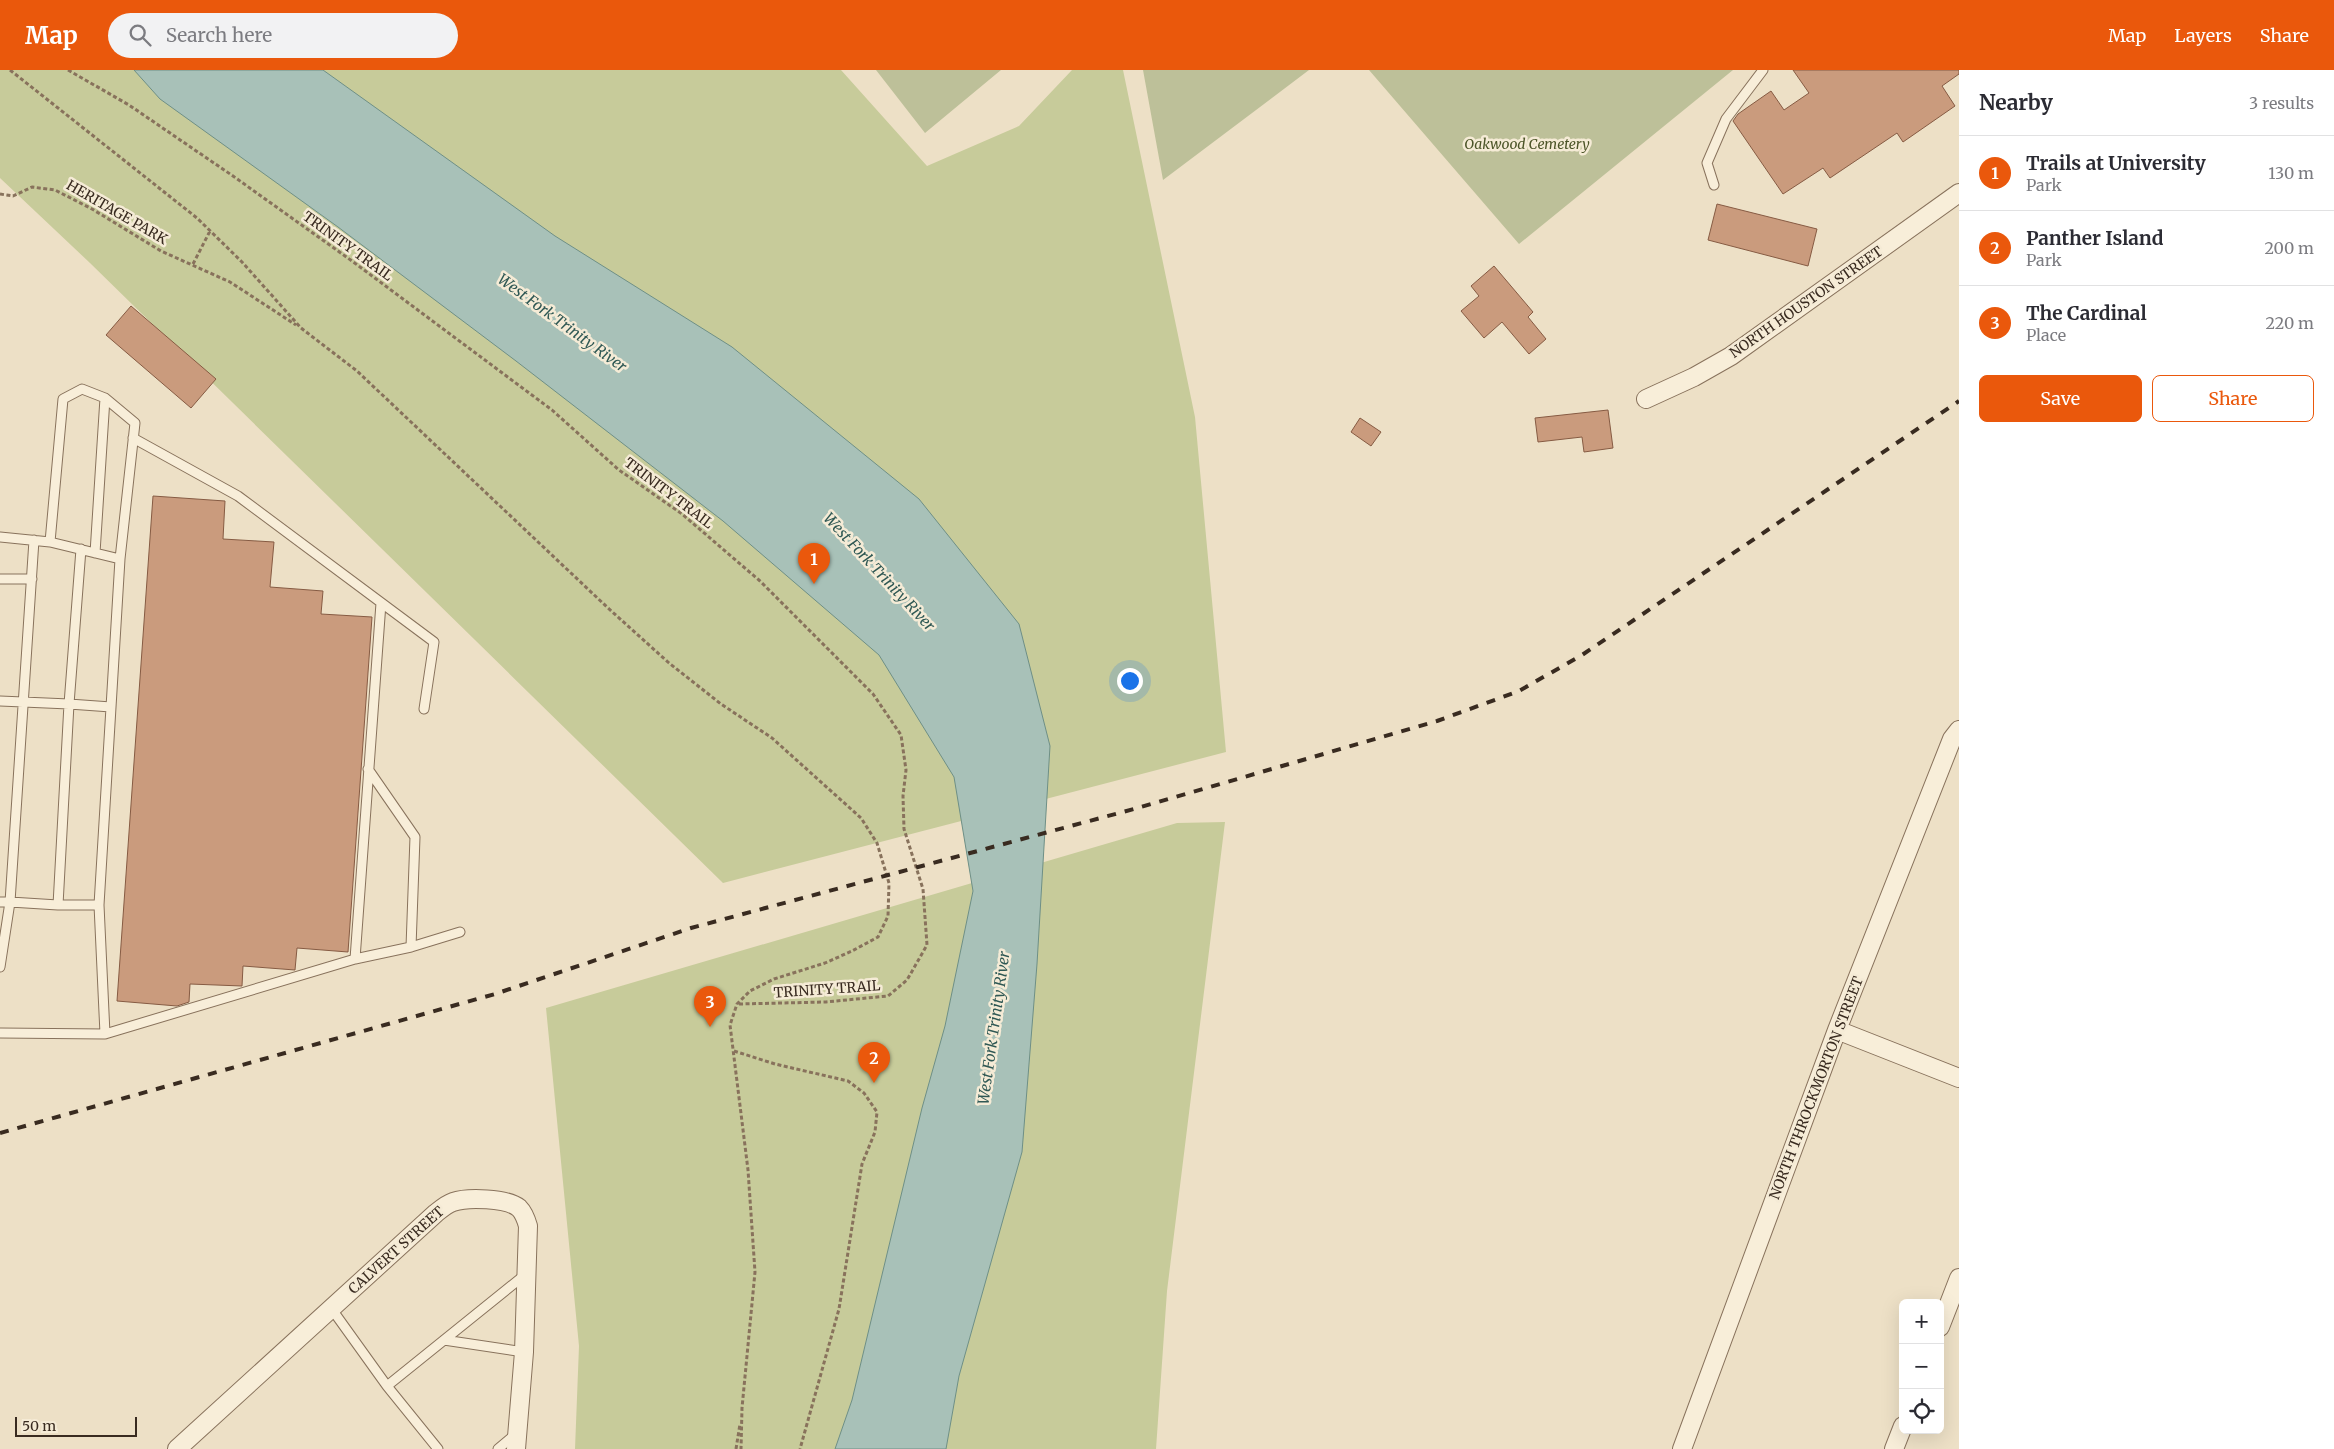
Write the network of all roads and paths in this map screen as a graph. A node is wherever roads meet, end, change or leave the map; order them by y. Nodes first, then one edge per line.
1 (10, 70) edge
2 (68, 70) edge
3 (1762, 70) edge
4 (1714, 185) dead end
5 (1959, 193) edge
6 (0, 194) edge
7 (210, 231) junction
8 (193, 264) junction
9 (301, 328) junction
10 (105, 398) junction
11 (1646, 399) dead end
12 (133, 438) junction
13 (0, 537) edge
14 (34, 540) junction
15 (50, 542) junction
16 (81, 549) junction
17 (95, 553) junction
18 (120, 559) junction
19 (0, 579) edge
20 (32, 579) junction
21 (381, 602) junction
22 (0, 701) edge
23 (23, 703) junction
24 (69, 704) junction
25 (111, 707) junction
26 (424, 709) dead end
27 (1959, 730) edge
28 (368, 769) junction
29 (0, 902) edge
30 (10, 902) junction
31 (58, 905) junction
32 (99, 905) junction
33 (460, 932) dead end
34 (411, 947) junction
35 (355, 959) junction
36 (0, 967) edge
37 (738, 1004) junction
38 (1836, 1030) junction
39 (0, 1033) edge
40 (105, 1034) junction
41 (734, 1051) junction
42 (1959, 1078) edge
43 (526, 1274) junction
44 (1959, 1278) edge
45 (331, 1308) junction
46 (1944, 1317) edge
47 (444, 1340) junction
48 (524, 1352) junction
49 (387, 1386) junction
50 (742, 1408) junction
51 (1900, 1434) edge
52 (517, 1441) edge
53 (177, 1449) edge
54 (438, 1449) edge
55 (498, 1449) edge
56 (736, 1449) edge
57 (741, 1449) edge
58 (800, 1449) edge
59 (1682, 1449) edge
60 (1894, 1449) edge

1 - 7 path, TRINITY TRAIL
2 - 37 path, TRINITY TRAIL
3 - 4 lane
5 - 11 street, NORTH HOUSTON STREET
6 - 8 path, HERITAGE PARK
7 - 8 path
7 - 9 path, TRINITY TRAIL
8 - 9 path, HERITAGE PARK
9 - 37 path, TRINITY TRAIL
10 - 12 lane
10 - 15 lane
10 - 17 lane
12 - 18 lane
12 - 21 lane
13 - 14 lane
14 - 15 lane
14 - 20 lane
15 - 16 lane
16 - 17 lane
16 - 24 lane
17 - 18 lane
18 - 25 lane
19 - 20 lane
20 - 23 lane
21 - 26 lane
21 - 28 lane
22 - 23 lane
23 - 24 lane
23 - 30 lane
24 - 25 lane
24 - 31 lane
25 - 32 lane
27 - 38 street, NORTH THROCKMORTON STREET
28 - 34 lane
28 - 35 lane
29 - 30 lane
30 - 31 lane
30 - 36 lane
31 - 32 lane
32 - 40 lane
33 - 34 lane
34 - 35 lane
35 - 40 lane
37 - 41 path
38 - 42 street
38 - 59 street, NORTH THROCKMORTON STREET
39 - 40 lane
41 - 50 path
41 - 58 path
43 - 45 street, CALVERT STREET
43 - 47 lane
43 - 48 street, CALVERT STREET
44 - 46 street
45 - 49 lane
45 - 53 street, CALVERT STREET
47 - 48 lane
47 - 49 lane
48 - 52 street, CALVERT STREET
49 - 54 lane
50 - 56 path
50 - 57 path
51 - 60 street
52 - 55 lane

